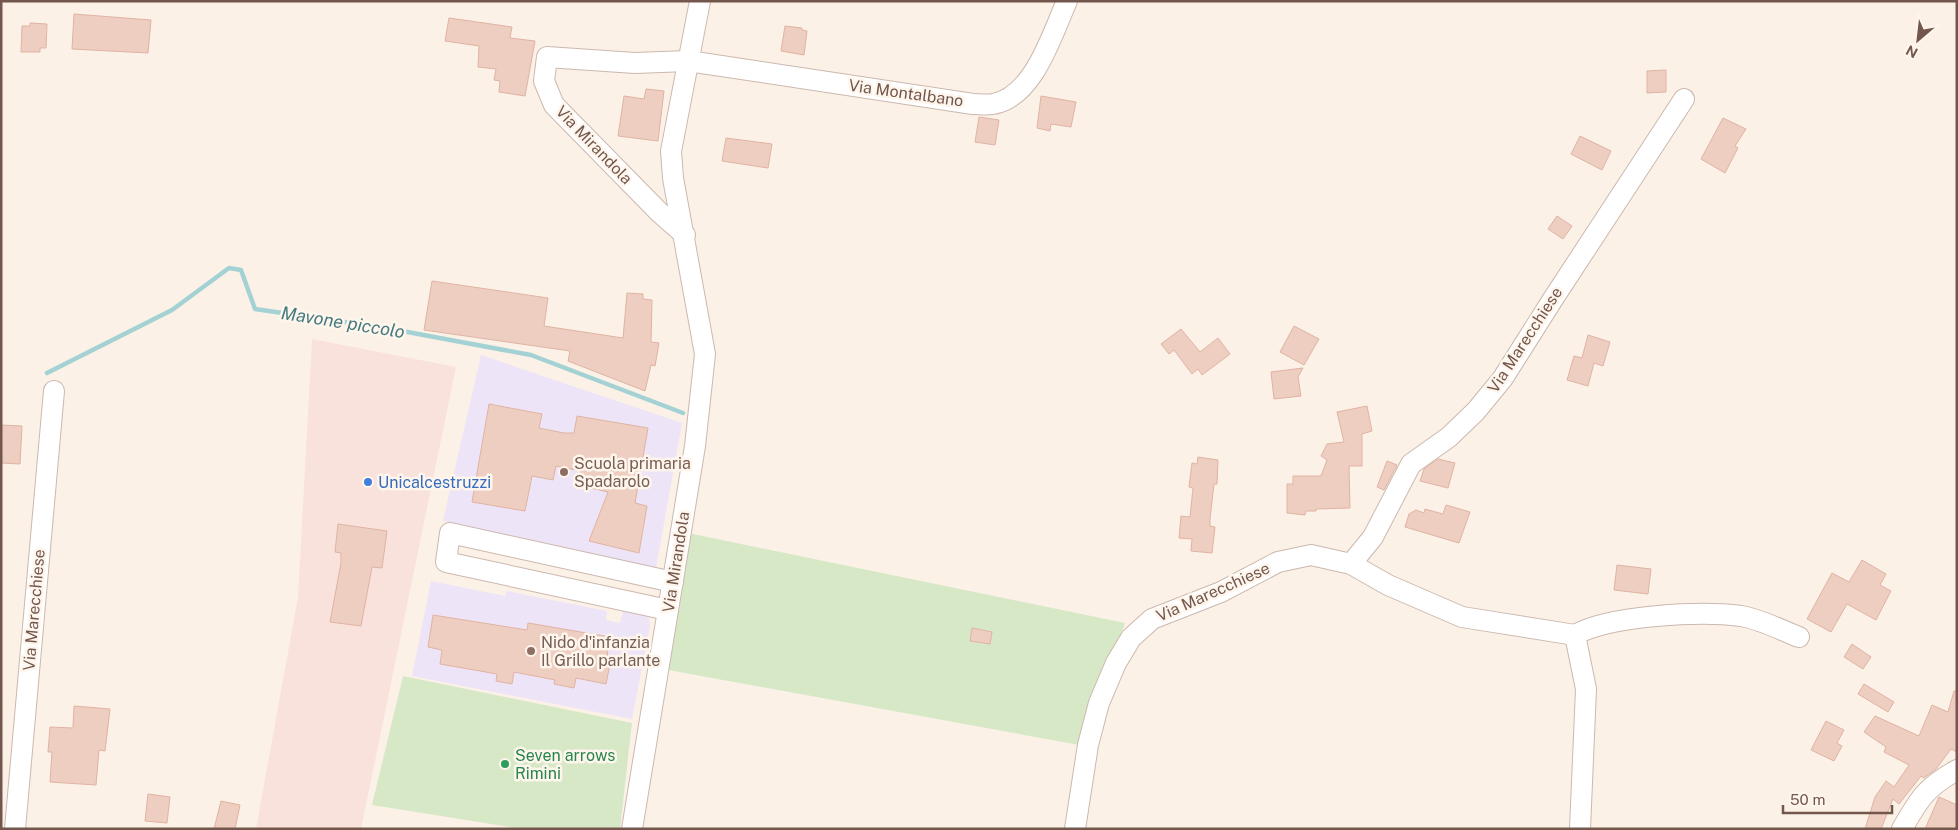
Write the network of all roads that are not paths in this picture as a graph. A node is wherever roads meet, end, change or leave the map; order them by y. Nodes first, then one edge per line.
1 (700, 1) edge
2 (1067, 1) edge
3 (688, 61) junction
4 (1684, 99) dead end
5 (685, 235) junction
6 (54, 391) dead end
7 (1351, 564) junction
8 (672, 582) junction
9 (668, 610) junction
10 (1575, 635) junction
11 (1799, 637) dead end
12 (1957, 770) edge
13 (15, 829) edge
14 (632, 829) edge
15 (1074, 829) edge
16 (1580, 829) edge
17 (1902, 829) edge

1 - 3 street, Via Mirandola
2 - 3 street, Via Montalbano
3 - 5 street, Via Mirandola
3 - 5 street, Via Mirandola
4 - 7 street, Via Marecchiese
5 - 8 street, Via Mirandola
6 - 13 street, Via Marecchiese
7 - 10 street, Via Marecchiese
7 - 15 street, Via Marecchiese
8 - 9 street, Via Mirandola
8 - 9 street
9 - 14 street, Via Mirandola
10 - 11 street
10 - 16 street
12 - 17 street

